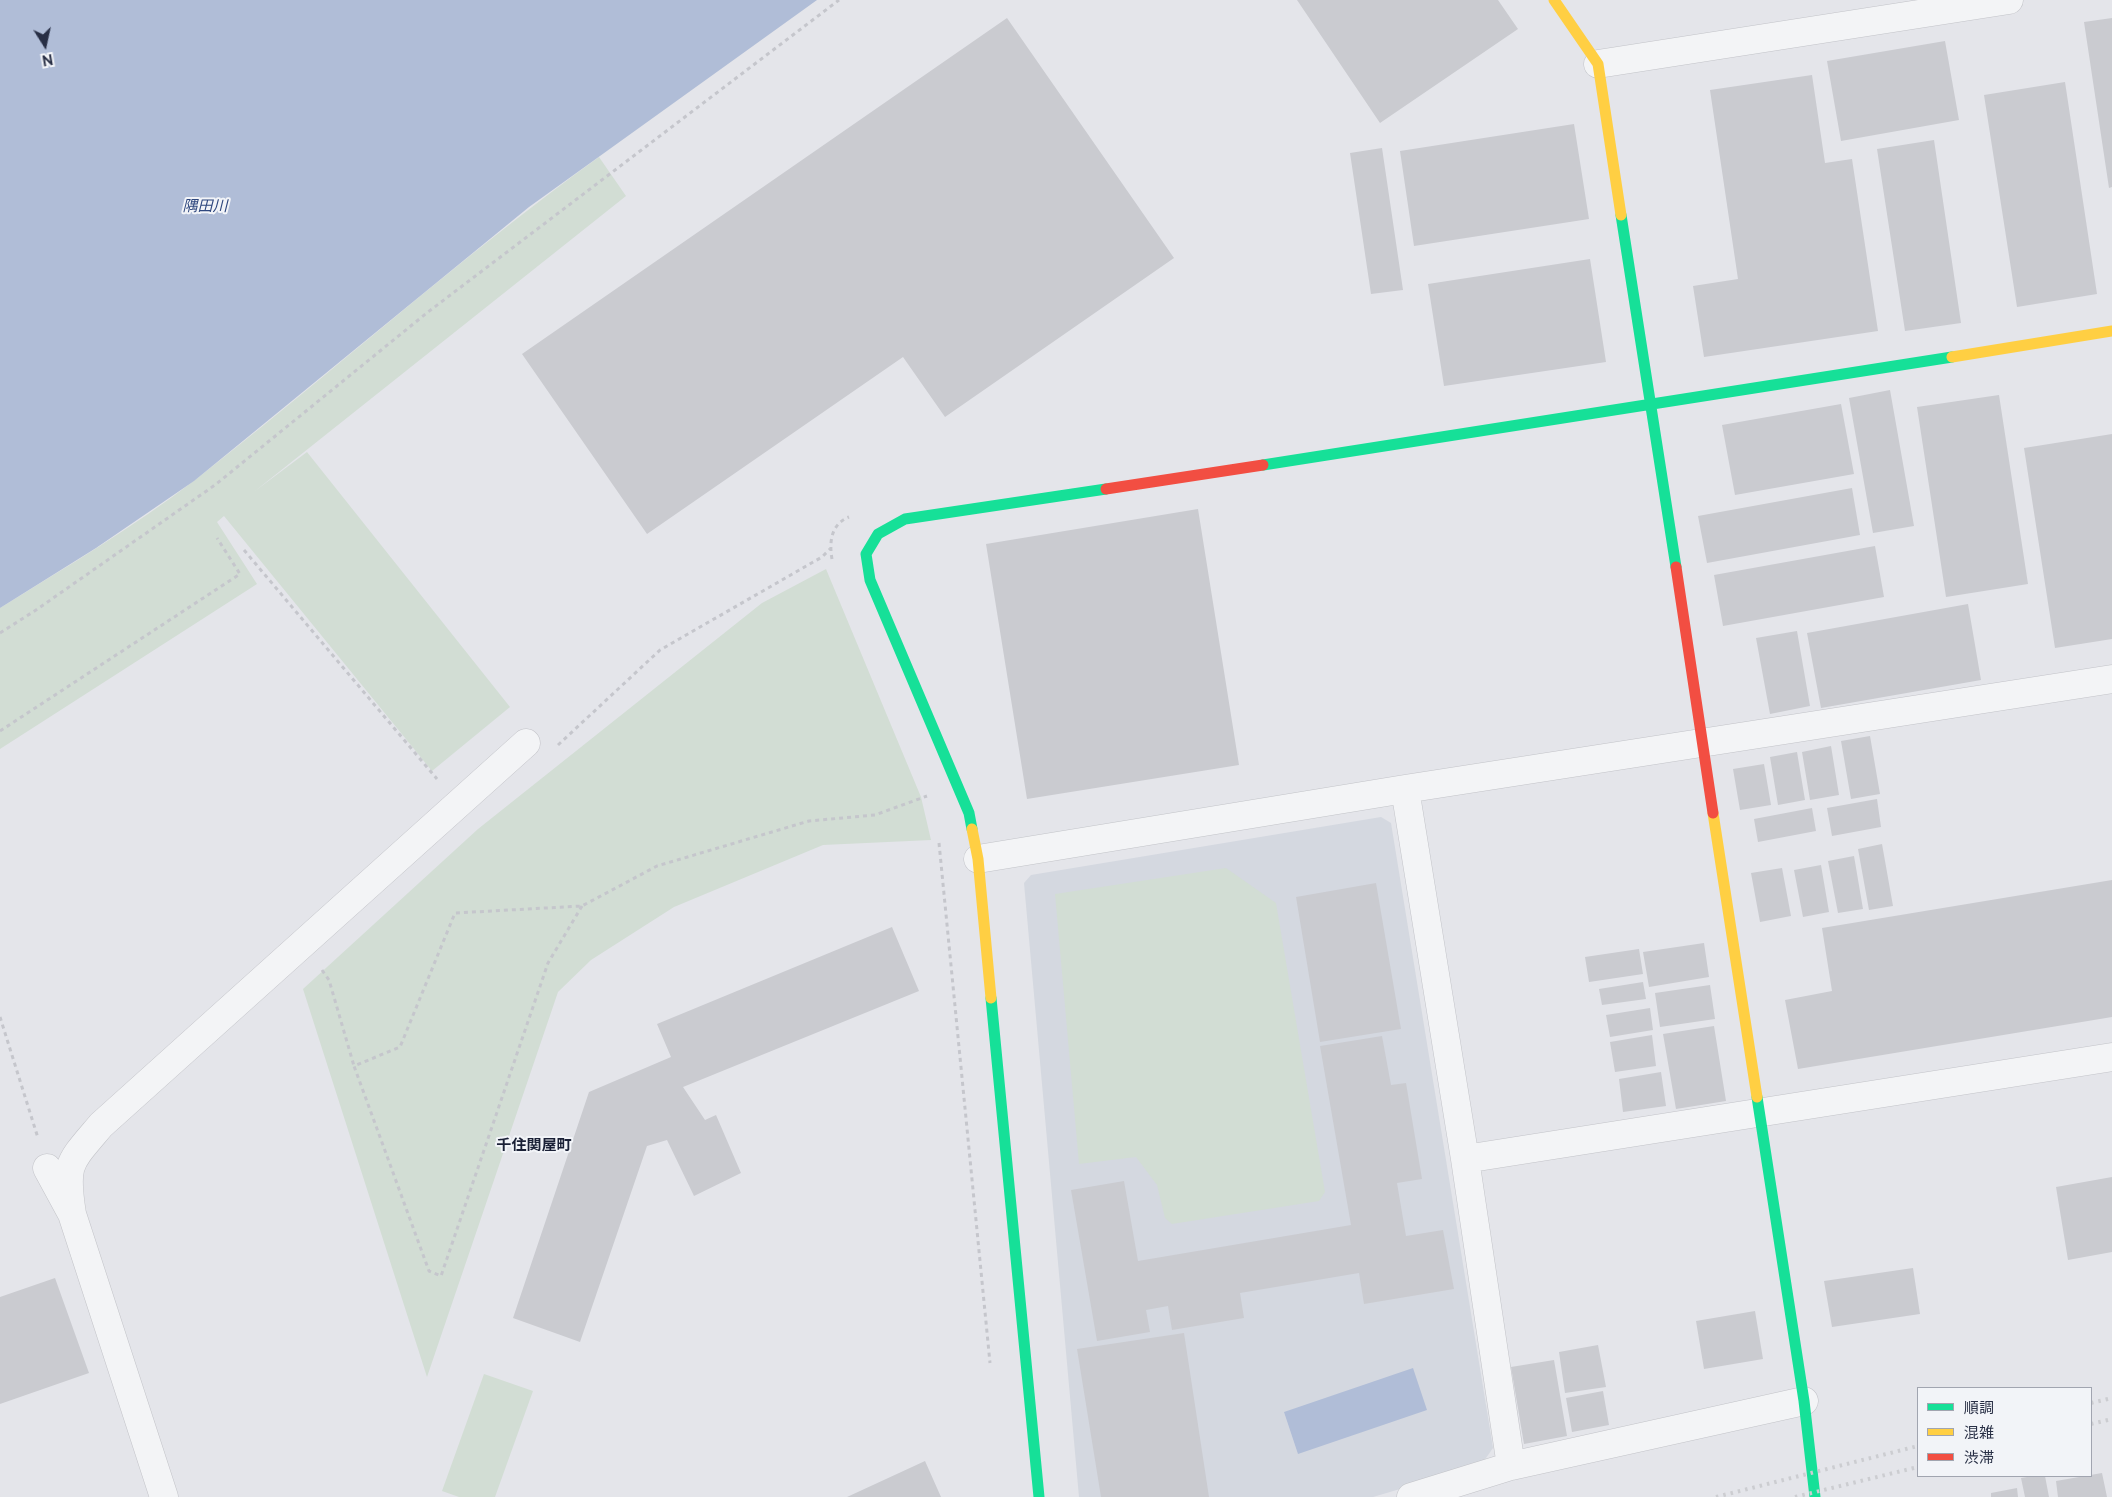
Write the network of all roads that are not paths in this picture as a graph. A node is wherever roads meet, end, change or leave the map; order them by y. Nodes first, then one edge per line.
1 (1554, 0) edge
2 (2009, 0) edge
3 (1598, 64) junction
4 (2112, 332) edge
5 (1650, 405) junction
6 (2112, 679) edge
7 (1704, 742) junction
8 (526, 743) dead end
9 (1405, 789) junction
10 (978, 859) junction
11 (2112, 1057) edge
12 (1760, 1113) junction
13 (1465, 1160) junction
14 (47, 1168) road end
15 (72, 1214) junction
16 (1804, 1401) junction
17 (1511, 1466) junction
18 (164, 1497) edge
19 (1039, 1497) edge
20 (1412, 1497) edge
21 (1816, 1497) edge

1 - 3 street
2 - 3 street
3 - 5 street
4 - 5 street
5 - 7 street
5 - 10 street
6 - 7 street
7 - 9 street
7 - 12 street
8 - 15 street
9 - 10 street
9 - 13 street
10 - 19 street
11 - 12 street
12 - 13 street
12 - 16 street
13 - 17 street
14 - 15 street
15 - 18 street
16 - 17 street
16 - 21 street
17 - 20 street

